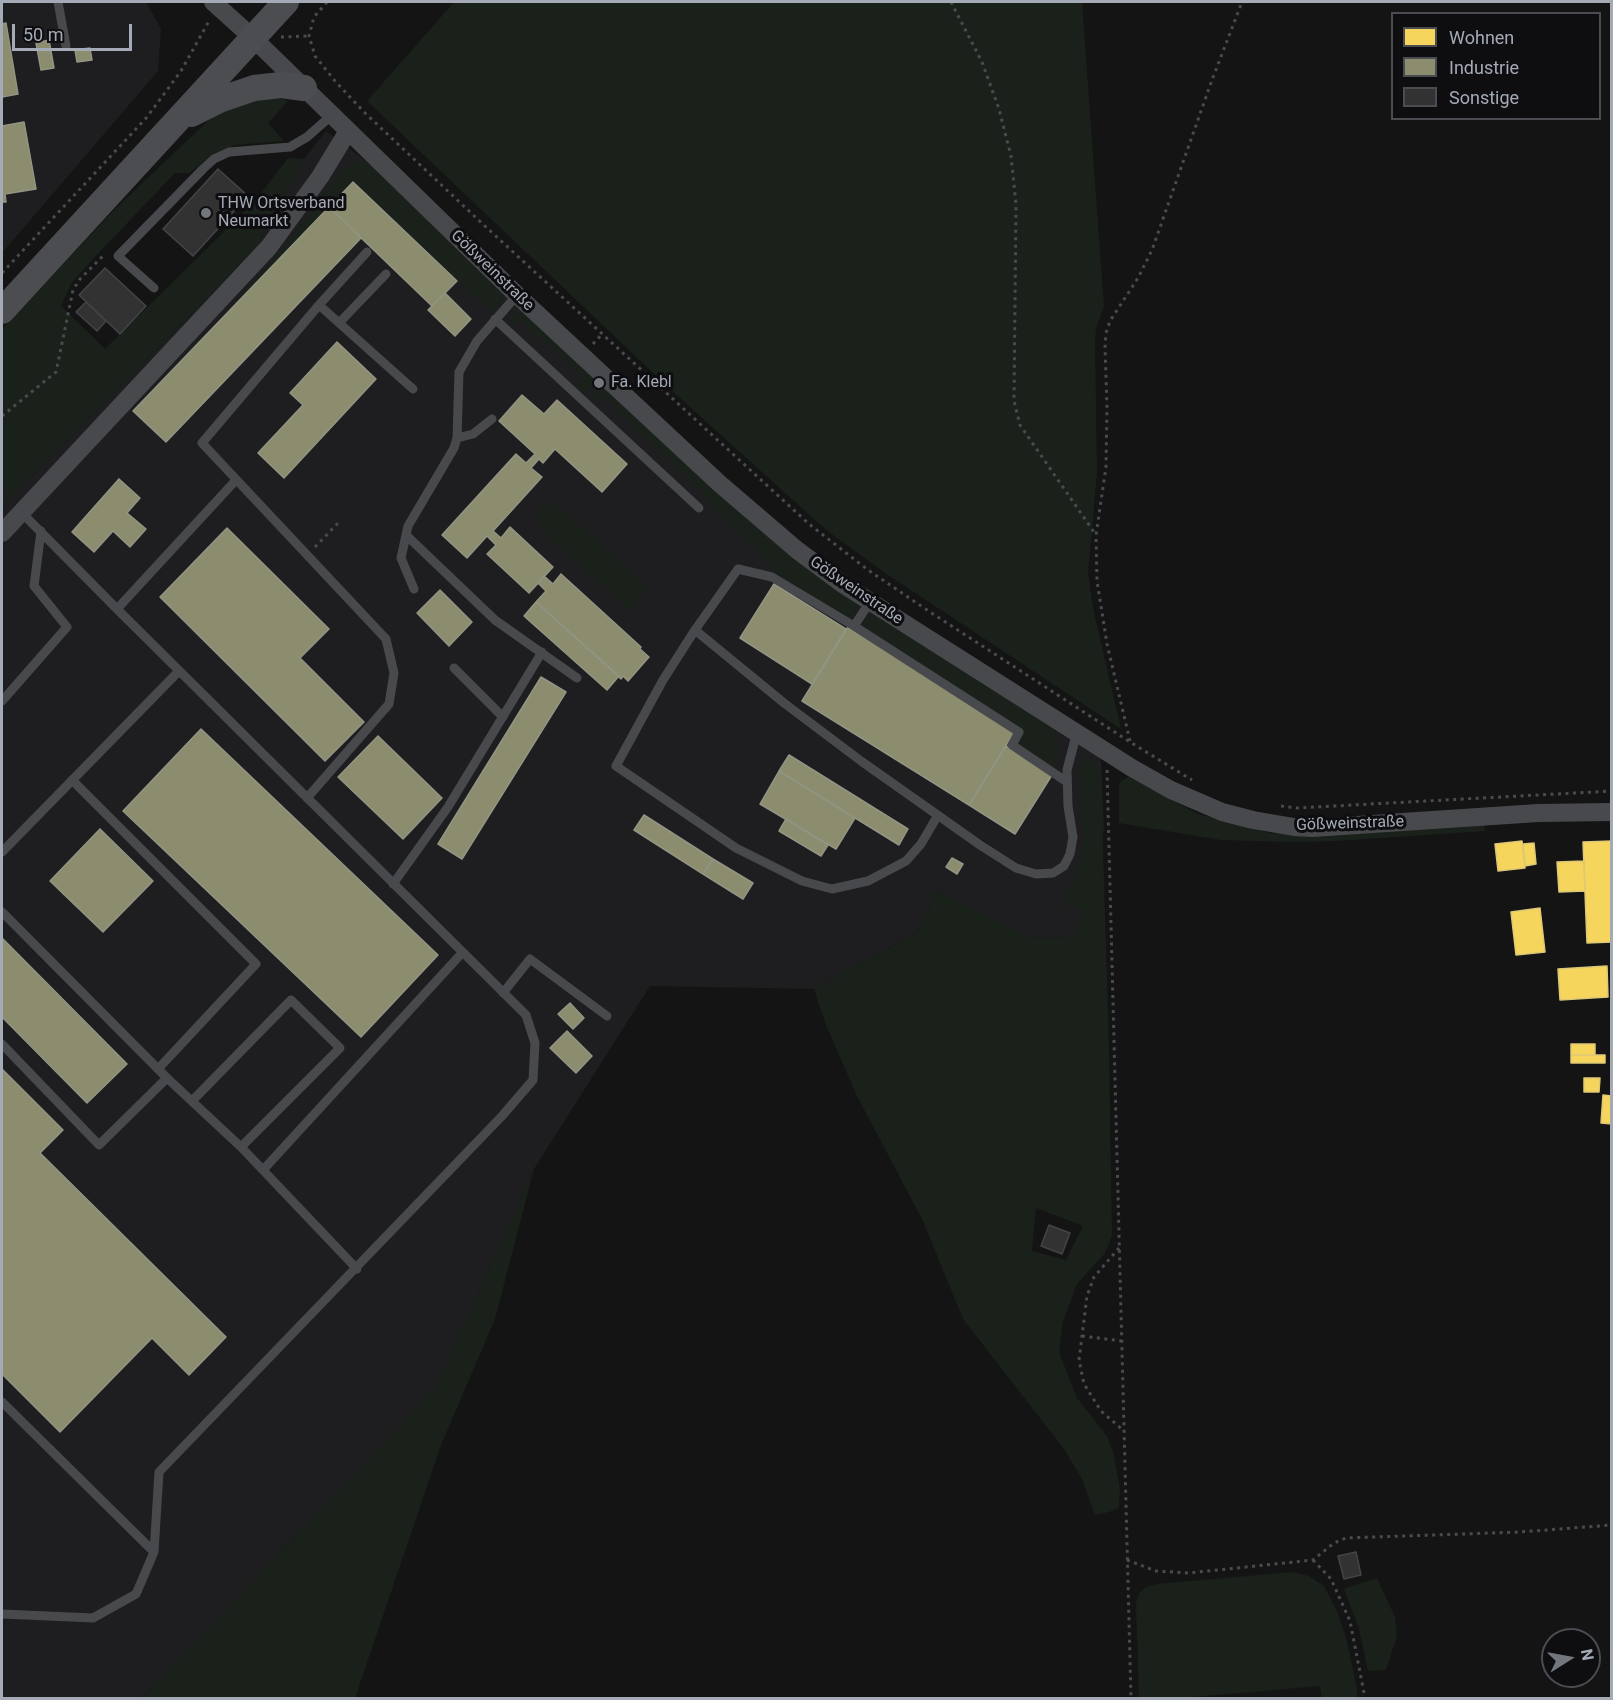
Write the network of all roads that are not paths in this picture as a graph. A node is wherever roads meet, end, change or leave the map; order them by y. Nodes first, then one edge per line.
1 (58, 2) edge
2 (286, 2) edge
3 (216, 4) edge
4 (253, 38) junction
5 (66, 46) dead end
6 (304, 88) junction
7 (332, 115) junction
8 (176, 123) junction
9 (348, 131) junction
10 (367, 252) dead end
11 (386, 274) dead end
12 (154, 288) dead end
13 (517, 295) junction
14 (319, 305) junction
15 (2, 311) edge
16 (495, 319) junction
17 (339, 323) junction
18 (413, 389) dead end
19 (492, 419) dead end
20 (457, 438) junction
21 (236, 480) junction
22 (699, 508) dead end
23 (21, 512) junction
24 (41, 531) junction
25 (2, 533) edge
26 (406, 535) junction
27 (414, 588) dead end
28 (870, 602) junction
29 (117, 609) junction
30 (855, 626) junction
31 (695, 630) junction
32 (542, 652) junction
33 (454, 668) dead end
34 (180, 672) junction
35 (577, 678) dead end
36 (2, 701) edge
37 (503, 717) junction
38 (1077, 732) junction
39 (72, 780) junction
40 (1067, 782) junction
41 (307, 798) junction
42 (1611, 812) edge
43 (938, 815) junction
44 (2, 852) edge
45 (393, 884) junction
46 (2, 912) edge
47 (462, 953) junction
48 (503, 993) junction
49 (607, 1016) dead end
50 (2, 1044) edge
51 (158, 1069) junction
52 (167, 1078) junction
53 (192, 1101) junction
54 (242, 1147) junction
55 (263, 1170) junction
56 (357, 1269) junction
57 (2, 1402) edge
58 (154, 1552) junction
59 (2, 1614) edge

1 - 5 lane
2 - 4 main road
3 - 4 street, Gößweinstraße
4 - 6 street, Gößweinstraße
4 - 8 main road
6 - 7 street, Gößweinstraße
6 - 8 main road
7 - 9 street, Gößweinstraße
7 - 12 lane
8 - 15 main road
9 - 13 street, Gößweinstraße
9 - 23 street
10 - 14 lane
11 - 17 lane
13 - 16 lane
13 - 28 street, Gößweinstraße
14 - 17 lane
14 - 21 lane
16 - 20 lane
16 - 22 lane
17 - 18 lane
19 - 20 lane
20 - 26 lane
21 - 29 lane
21 - 41 lane
23 - 24 lane
23 - 25 street
24 - 29 lane
24 - 36 lane
26 - 27 lane
26 - 32 lane
28 - 30 lane
28 - 38 street, Gößweinstraße
29 - 34 lane
30 - 31 lane
30 - 40 lane
31 - 43 lane
31 - 43 lane
32 - 35 lane
32 - 37 lane
33 - 37 lane
34 - 39 lane
34 - 41 lane
37 - 45 lane
38 - 40 lane
38 - 42 street, Gößweinstraße
39 - 44 lane
39 - 51 lane
40 - 43 lane
41 - 45 lane
45 - 47 lane
46 - 51 lane
47 - 48 lane
47 - 55 lane
48 - 49 lane
48 - 56 lane
50 - 52 lane
51 - 52 lane
52 - 53 lane
53 - 54 lane
53 - 54 lane
54 - 55 lane
55 - 56 lane
56 - 58 lane
57 - 58 lane
58 - 59 lane

